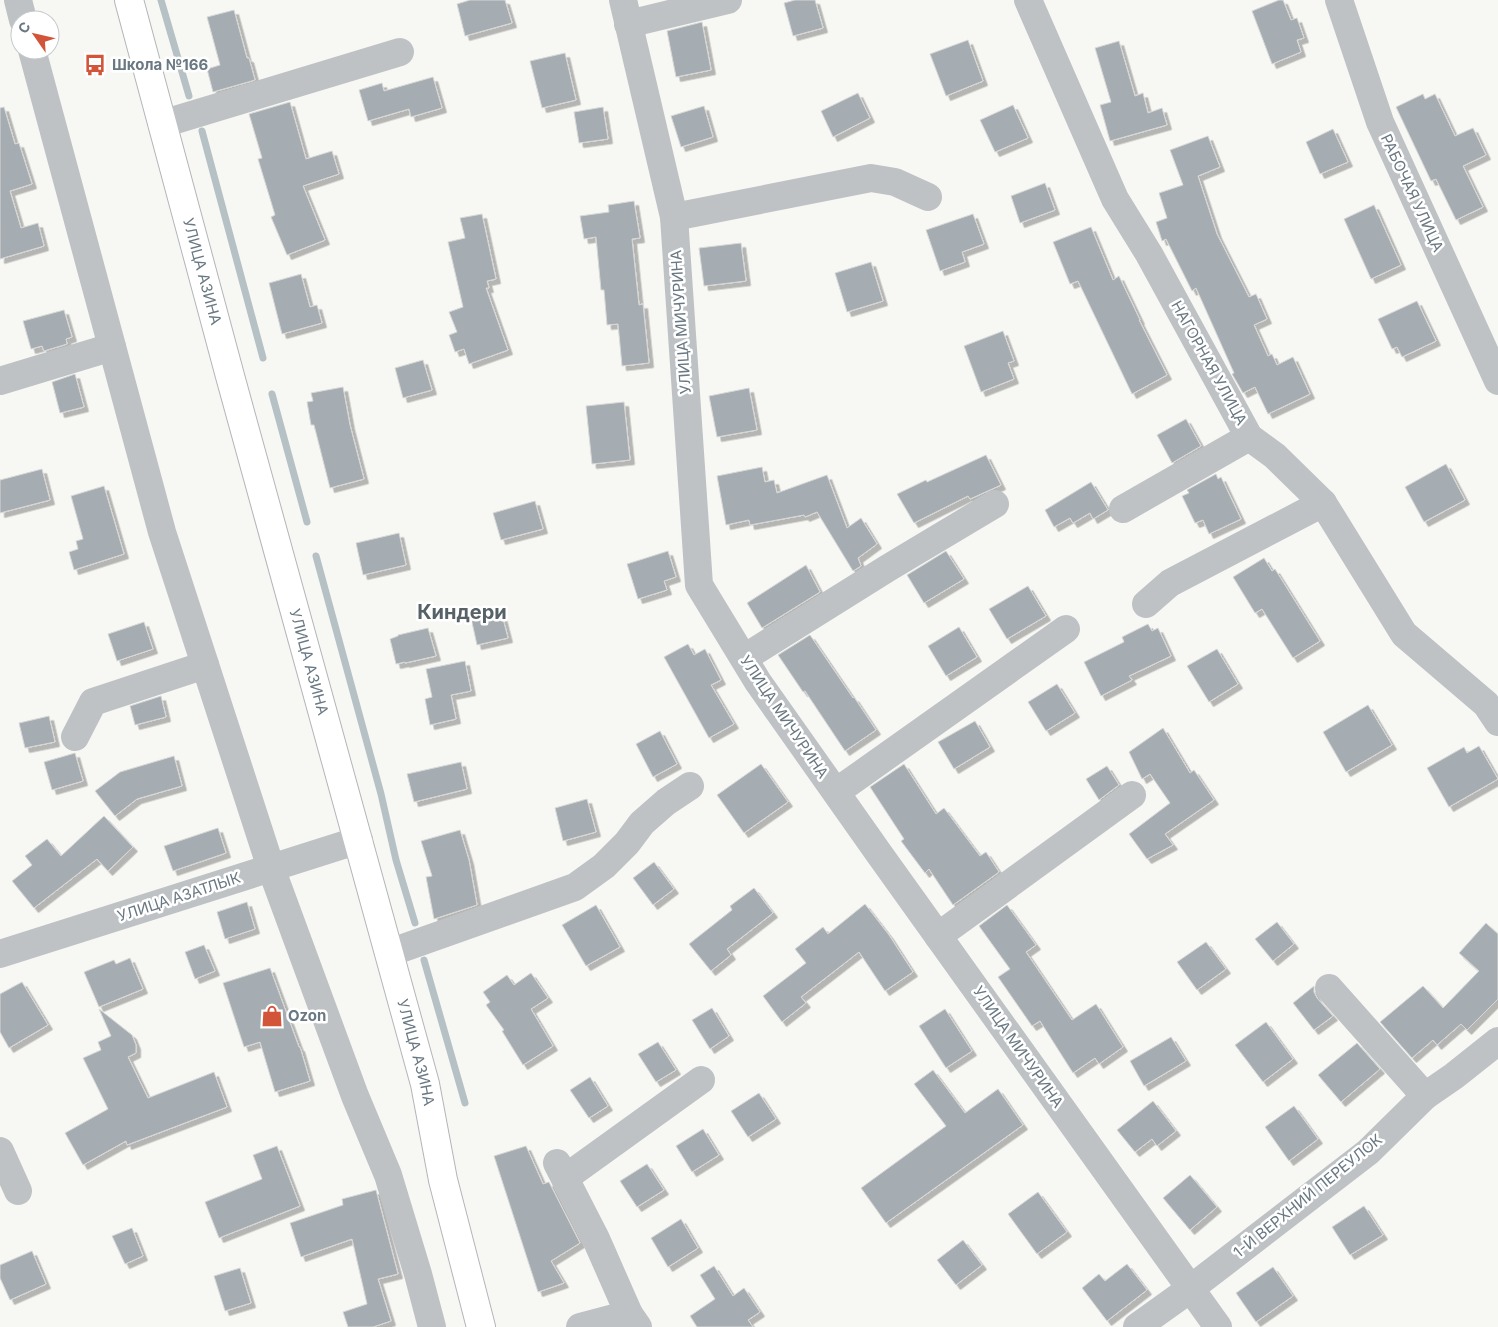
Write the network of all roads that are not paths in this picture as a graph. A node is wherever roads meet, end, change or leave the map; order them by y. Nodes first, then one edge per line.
1 (4, 0) edge
2 (129, 0) edge
3 (728, 0) edge
4 (1028, 0) edge
5 (1339, 0) edge
6 (0, 1) edge
7 (625, 12) edge
8 (400, 52) dead end
9 (35, 60) edge
10 (162, 124) junction
11 (928, 197) dead end
12 (674, 218) junction
13 (112, 347) junction
14 (0, 381) edge
15 (1498, 381) edge
16 (1249, 437) junction
17 (1323, 503) junction
18 (995, 504) dead end
19 (1123, 509) dead end
20 (1146, 604) dead end
21 (1066, 629) dead end
22 (744, 658) junction
23 (205, 665) junction
24 (1498, 722) edge
25 (75, 737) dead end
26 (690, 786) dead end
27 (836, 792) junction
28 (1132, 795) dead end
29 (359, 840) junction
30 (271, 868) junction
31 (938, 936) junction
32 (389, 953) junction
33 (0, 954) edge
34 (1329, 988) dead end
35 (1498, 1041) edge
36 (701, 1080) dead end
37 (1425, 1096) junction
38 (0, 1151) edge
39 (18, 1192) dead end
40 (1190, 1289) junction
41 (634, 1320) edge
42 (432, 1327) edge
43 (481, 1327) edge
44 (580, 1327) edge
45 (1137, 1327) edge
46 (1218, 1327) edge

1 - 6 street
2 - 10 main road, УЛИЦА АЗИНА
3 - 7 street
4 - 16 street, НАГОРНАЯ УЛИЦА
5 - 15 street, РАБОЧАЯ УЛИЦА
7 - 12 street, УЛИЦА МИЧУРИНА
8 - 10 street
9 - 13 street
10 - 29 main road, УЛИЦА АЗИНА
11 - 12 street
12 - 22 street, УЛИЦА МИЧУРИНА
13 - 14 street
13 - 23 street
16 - 17 street, НАГОРНАЯ УЛИЦА
16 - 19 street
17 - 20 street
17 - 24 street, НАГОРНАЯ УЛИЦА
18 - 22 street
21 - 27 street
22 - 27 street, УЛИЦА МИЧУРИНА
23 - 25 street
23 - 30 street
26 - 32 street
27 - 31 street, УЛИЦА МИЧУРИНА
28 - 31 street
29 - 30 street, УЛИЦА АЗАТЛЫК
29 - 32 main road, УЛИЦА АЗИНА
30 - 33 street, УЛИЦА АЗАТЛЫК
30 - 42 street
31 - 40 street, УЛИЦА МИЧУРИНА
32 - 43 main road, УЛИЦА АЗИНА
34 - 37 street
35 - 37 street, 1-Й ВЕРХНИЙ ПЕРЕУЛОК
36 - 41 street
37 - 40 street, 1-Й ВЕРХНИЙ ПЕРЕУЛОК
38 - 39 street
40 - 45 street, 1-Й ВЕРХНИЙ ПЕРЕУЛОК
40 - 46 street, УЛИЦА МИЧУРИНА
41 - 44 street

